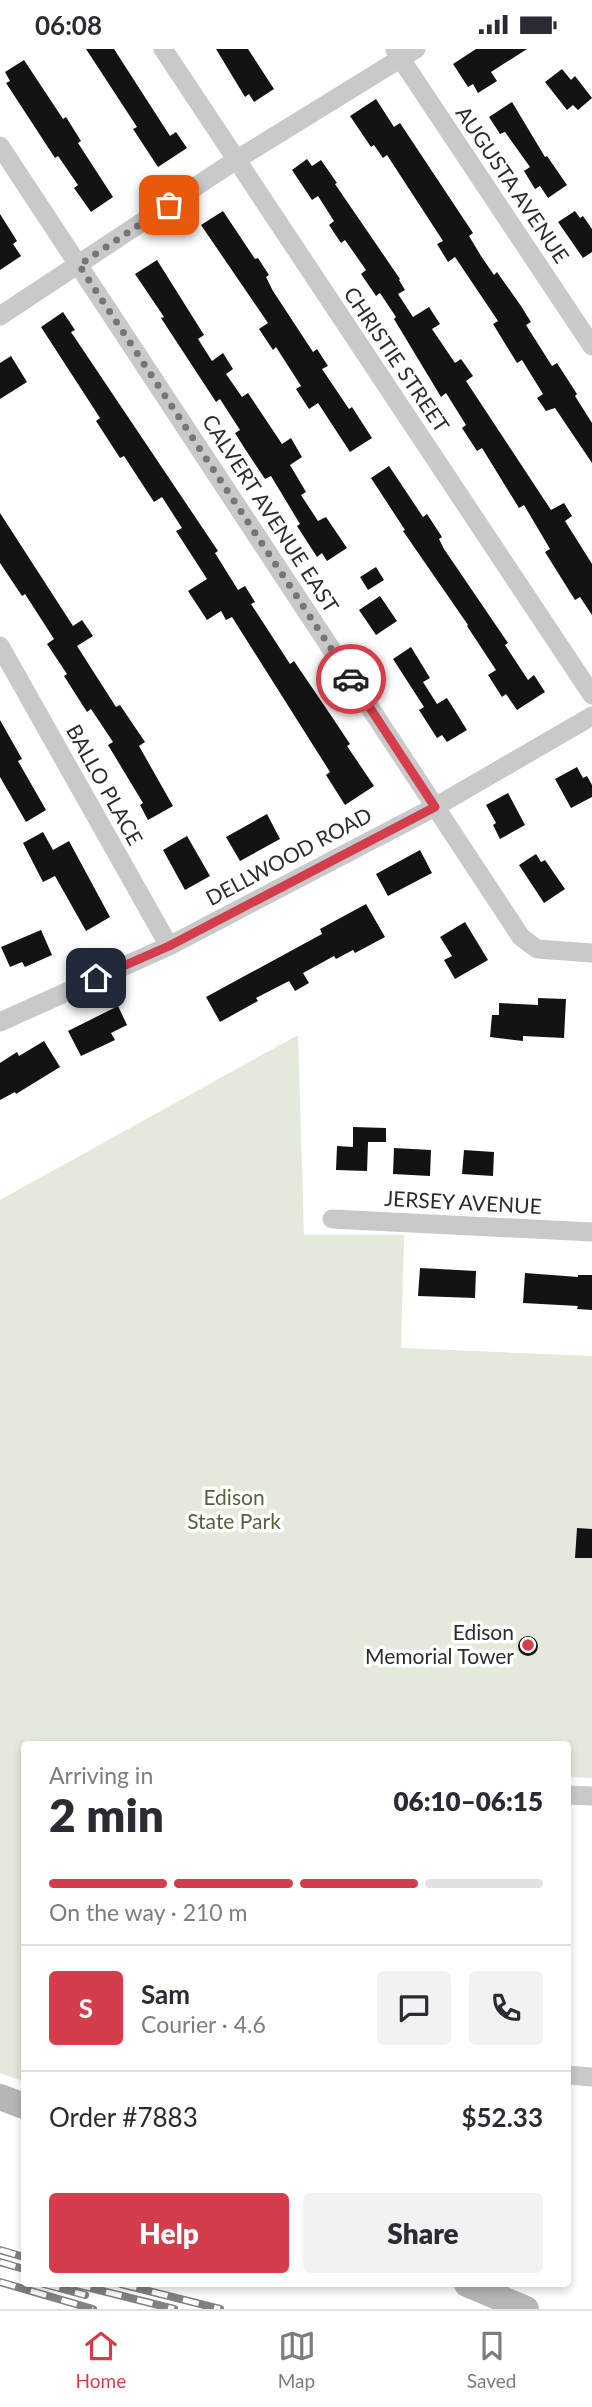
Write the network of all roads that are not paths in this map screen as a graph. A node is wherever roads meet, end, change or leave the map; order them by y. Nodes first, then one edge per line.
1 (163, 49) edge
2 (403, 52) edge
3 (0, 146) edge
4 (236, 160) junction
5 (79, 265) junction
6 (0, 316) edge
7 (592, 346) edge
8 (0, 646) edge
9 (592, 695) edge
10 (592, 716) edge
11 (435, 807) junction
12 (169, 946) junction
13 (592, 953) edge
14 (0, 1022) edge
15 (332, 1219) dead end
16 (592, 1232) edge
17 (571, 1795) edge
18 (592, 1796) edge
19 (571, 2075) edge
20 (592, 2077) edge
21 (0, 2097) edge
22 (21, 2105) edge
23 (474, 2287) edge
24 (526, 2309) edge

1 - 4 street, CHRISTIE STREET
2 - 4 street
2 - 7 street, AUGUSTA AVENUE
3 - 5 street, CALVERT AVENUE EAST
4 - 5 street
4 - 9 street, CHRISTIE STREET
5 - 6 street
5 - 11 street, CALVERT AVENUE EAST
8 - 12 street, BALLO PLACE
10 - 11 street, DELLWOOD ROAD
11 - 12 street, DELLWOOD ROAD
11 - 13 street, CALVERT AVENUE EAST
12 - 14 street, DELLWOOD ROAD
15 - 16 street, JERSEY AVENUE
17 - 18 street
19 - 20 street
21 - 22 main road
23 - 24 main road

